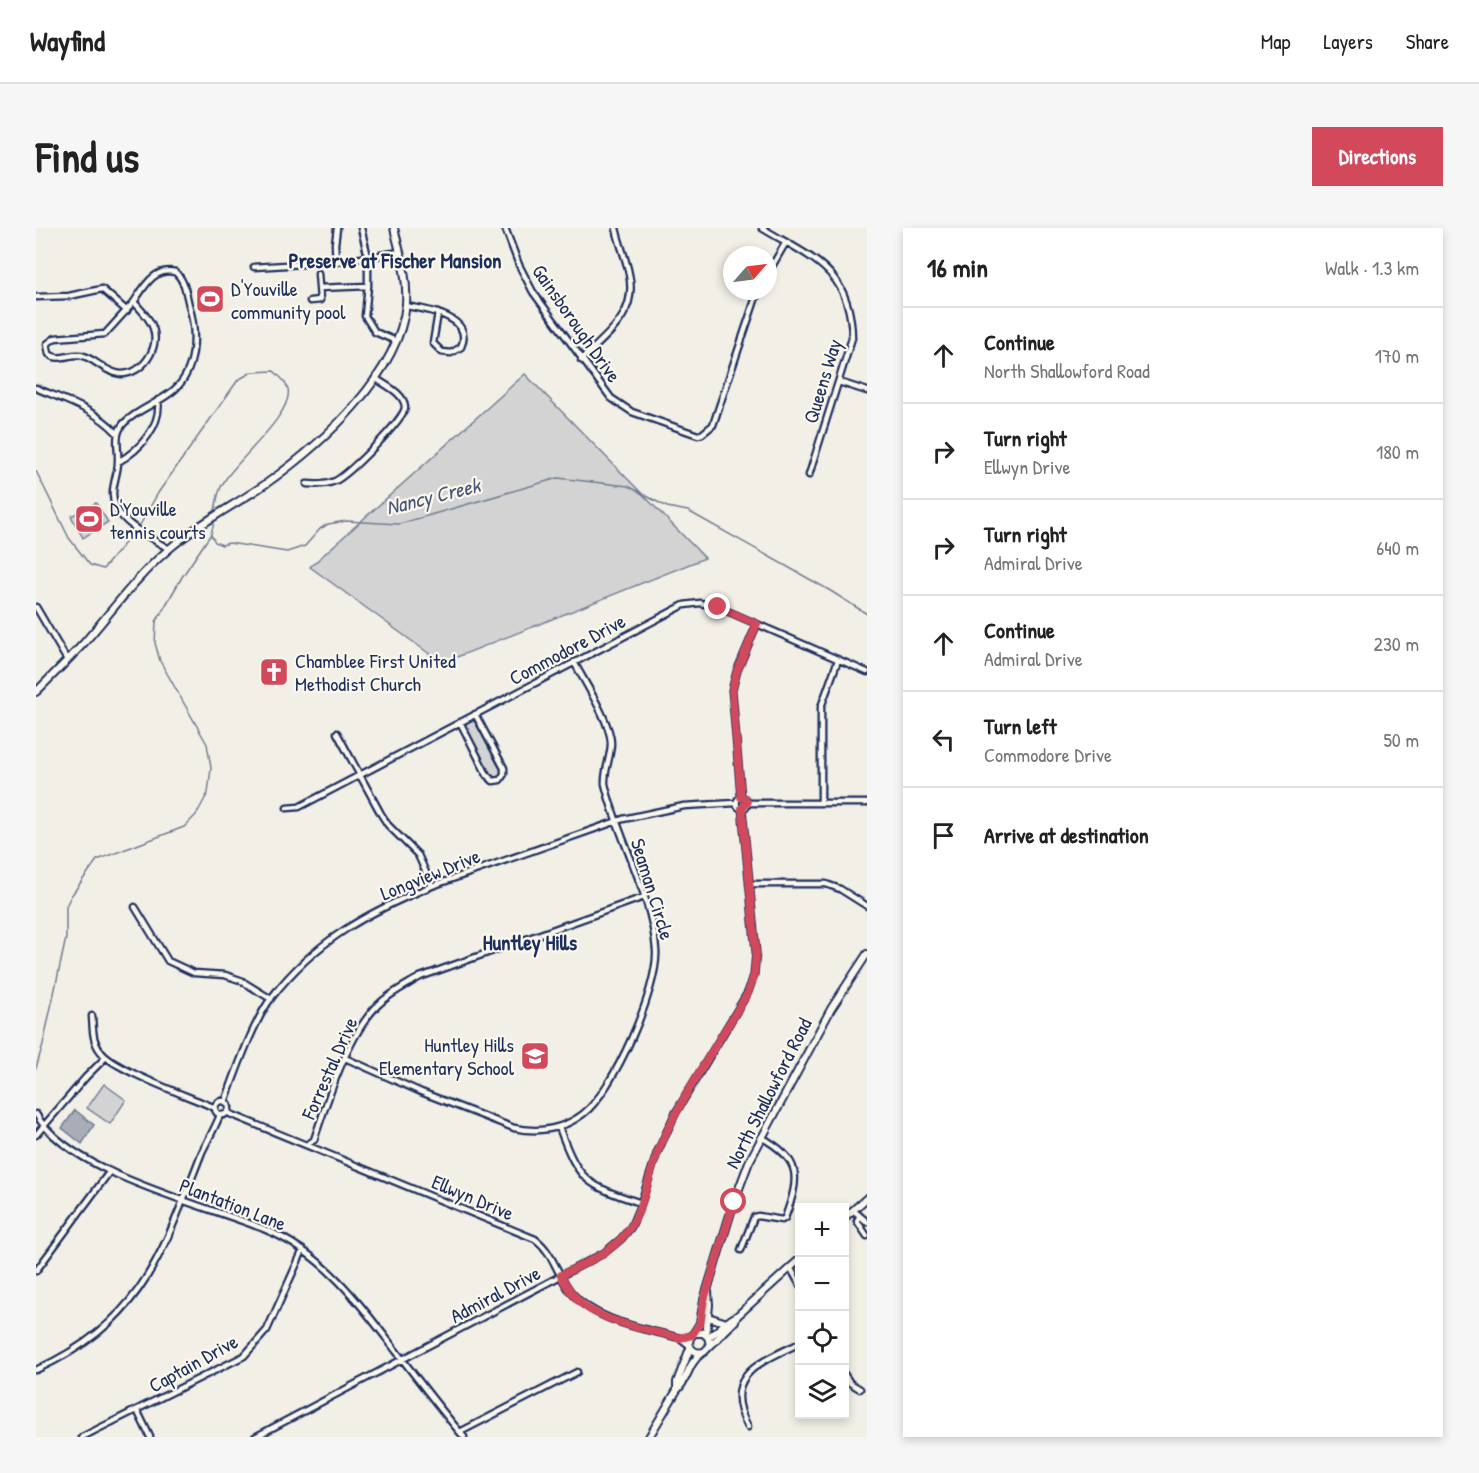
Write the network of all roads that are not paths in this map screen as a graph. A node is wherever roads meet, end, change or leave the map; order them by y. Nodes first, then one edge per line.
1 (337, 228) edge
2 (361, 228) edge
3 (394, 228) edge
4 (506, 228) edge
5 (616, 228) edge
6 (762, 228) edge
7 (786, 242) junction
8 (400, 252) junction
9 (368, 257) junction
10 (777, 258) edge
11 (336, 262) junction
12 (255, 267) dead end
13 (318, 273) dead end
14 (368, 285) junction
15 (319, 288) junction
16 (36, 297) edge
17 (755, 300) edge
18 (310, 301) dead end
19 (134, 302) junction
20 (406, 306) junction
21 (127, 311) junction
22 (438, 313) junction
23 (396, 341) junction
24 (581, 360) junction
25 (375, 378) junction
26 (839, 382) junction
27 (36, 388) edge
28 (867, 391) edge
29 (158, 400) junction
30 (117, 433) junction
31 (118, 462) junction
32 (809, 475) dead end
33 (307, 484) dead end
34 (169, 549) junction
35 (36, 608) edge
36 (757, 624) junction
37 (67, 660) junction
38 (838, 660) junction
39 (574, 662) junction
40 (867, 672) edge
41 (36, 692) edge
42 (475, 714) junction
43 (460, 722) junction
44 (337, 733) dead end
45 (359, 775) junction
46 (741, 797) junction
47 (736, 803) junction
48 (747, 803) junction
49 (821, 803) junction
50 (867, 803) edge
51 (288, 808) dead end
52 (742, 808) junction
53 (617, 822) junction
54 (749, 884) junction
55 (432, 886) junction
56 (644, 897) junction
57 (867, 906) edge
58 (135, 907) dead end
59 (867, 954) edge
60 (271, 999) junction
61 (92, 1016) dead end
62 (106, 1058) junction
63 (345, 1058) junction
64 (225, 1102) junction
65 (215, 1108) junction
66 (228, 1113) junction
67 (36, 1114) edge
68 (220, 1115) junction
69 (43, 1126) junction
70 (559, 1127) junction
71 (36, 1135) edge
72 (761, 1137) junction
73 (308, 1144) junction
74 (110, 1171) junction
75 (867, 1198) edge
76 (184, 1201) junction
77 (641, 1203) junction
78 (853, 1210) junction
79 (849, 1214) edge
80 (859, 1217) junction
81 (867, 1222) edge
82 (867, 1236) edge
83 (303, 1250) junction
84 (741, 1250) dead end
85 (795, 1263) edge
86 (790, 1267) junction
87 (36, 1271) edge
88 (561, 1275) junction
89 (795, 1276) edge
90 (708, 1291) junction
91 (737, 1316) junction
92 (708, 1317) junction
93 (726, 1323) junction
94 (693, 1334) junction
95 (707, 1336) junction
96 (680, 1338) junction
97 (710, 1345) junction
98 (795, 1345) edge
99 (690, 1347) junction
100 (702, 1353) junction
101 (402, 1359) junction
102 (36, 1370) edge
103 (577, 1372) dead end
104 (849, 1382) edge
105 (860, 1389) dead end
106 (677, 1390) junction
107 (137, 1410) junction
108 (748, 1427) dead end
109 (460, 1432) junction
110 (82, 1437) edge
111 (150, 1437) edge
112 (255, 1437) edge
113 (464, 1437) edge
114 (648, 1437) edge

1 - 11 street
2 - 9 street
3 - 8 street
4 - 24 street, Gainsborough Drive
5 - 24 street
6 - 7 street, Queens Way
7 - 10 street
7 - 26 street, Queens Way
8 - 9 street
8 - 20 street
9 - 11 street
9 - 14 street
11 - 12 street
13 - 15 street
14 - 15 street
14 - 23 street
15 - 18 street
16 - 21 street
17 - 24 street, Gainsborough Drive
19 - 21 street
19 - 21 street
19 - 29 street
20 - 22 street
20 - 23 street
22 - 22 street
23 - 25 street
25 - 33 street
25 - 34 street
26 - 28 street
26 - 32 street, Queens Way
27 - 30 street
29 - 30 street
29 - 31 street
30 - 31 street
31 - 34 street
34 - 37 street
35 - 37 street
36 - 38 street, Commodore Drive
36 - 39 street, Commodore Drive
36 - 46 street
37 - 41 street
38 - 40 street, Commodore Drive
38 - 49 street
39 - 42 street, Commodore Drive
39 - 53 street, Seaman Circle
42 - 43 street, Commodore Drive
42 - 43 street
43 - 45 street, Commodore Drive
44 - 45 street
45 - 51 street, Commodore Drive
45 - 55 street
46 - 47 street
46 - 48 street
47 - 52 street
47 - 53 street, Longview Drive
48 - 49 street
48 - 52 street
49 - 50 street
52 - 54 street, Admiral Drive
53 - 55 street, Longview Drive
53 - 56 street, Seaman Circle
54 - 57 street
54 - 77 street, Admiral Drive
55 - 60 street, Longview Drive
56 - 63 street, Forrestal Drive
56 - 70 street, Seaman Circle
58 - 60 street
59 - 72 street, North Shallowford Road
60 - 64 street, Longview Drive
61 - 62 street
62 - 65 street
62 - 69 street
63 - 70 street, Seaman Circle
63 - 73 street, Forrestal Drive
64 - 65 street
64 - 66 street
65 - 68 street
66 - 68 street
66 - 73 street, Ellwyn Drive
67 - 69 street, Plantation Lane
68 - 76 street
69 - 71 street
69 - 74 street, Plantation Lane
70 - 77 street
72 - 84 street
72 - 90 street, North Shallowford Road
73 - 88 street, Ellwyn Drive
74 - 76 street, Plantation Lane
74 - 87 street
75 - 78 street
76 - 83 street, Plantation Lane
76 - 102 street
77 - 88 street, Admiral Drive
78 - 79 street
78 - 80 street
80 - 81 street
80 - 82 street
83 - 101 street, Plantation Lane
83 - 107 street, Captain Drive
85 - 86 street
86 - 89 street
86 - 91 street
88 - 96 street, Ellwyn Drive
88 - 101 street, Admiral Drive
90 - 92 street, North Shallowford Road
90 - 94 street, North Shallowford Road
91 - 93 street
91 - 97 street
92 - 93 street
92 - 95 street, North Shallowford Road
93 - 95 street
94 - 95 street
94 - 96 street
94 - 99 street
95 - 97 street
96 - 99 street, Ellwyn Drive
97 - 100 street
98 - 108 street
99 - 100 street
99 - 106 street
100 - 106 street
101 - 109 street, Plantation Lane
101 - 112 street, Admiral Drive
103 - 109 street
104 - 105 street
106 - 114 street
107 - 110 street, Captain Drive
107 - 111 street
109 - 113 street, Plantation Lane

